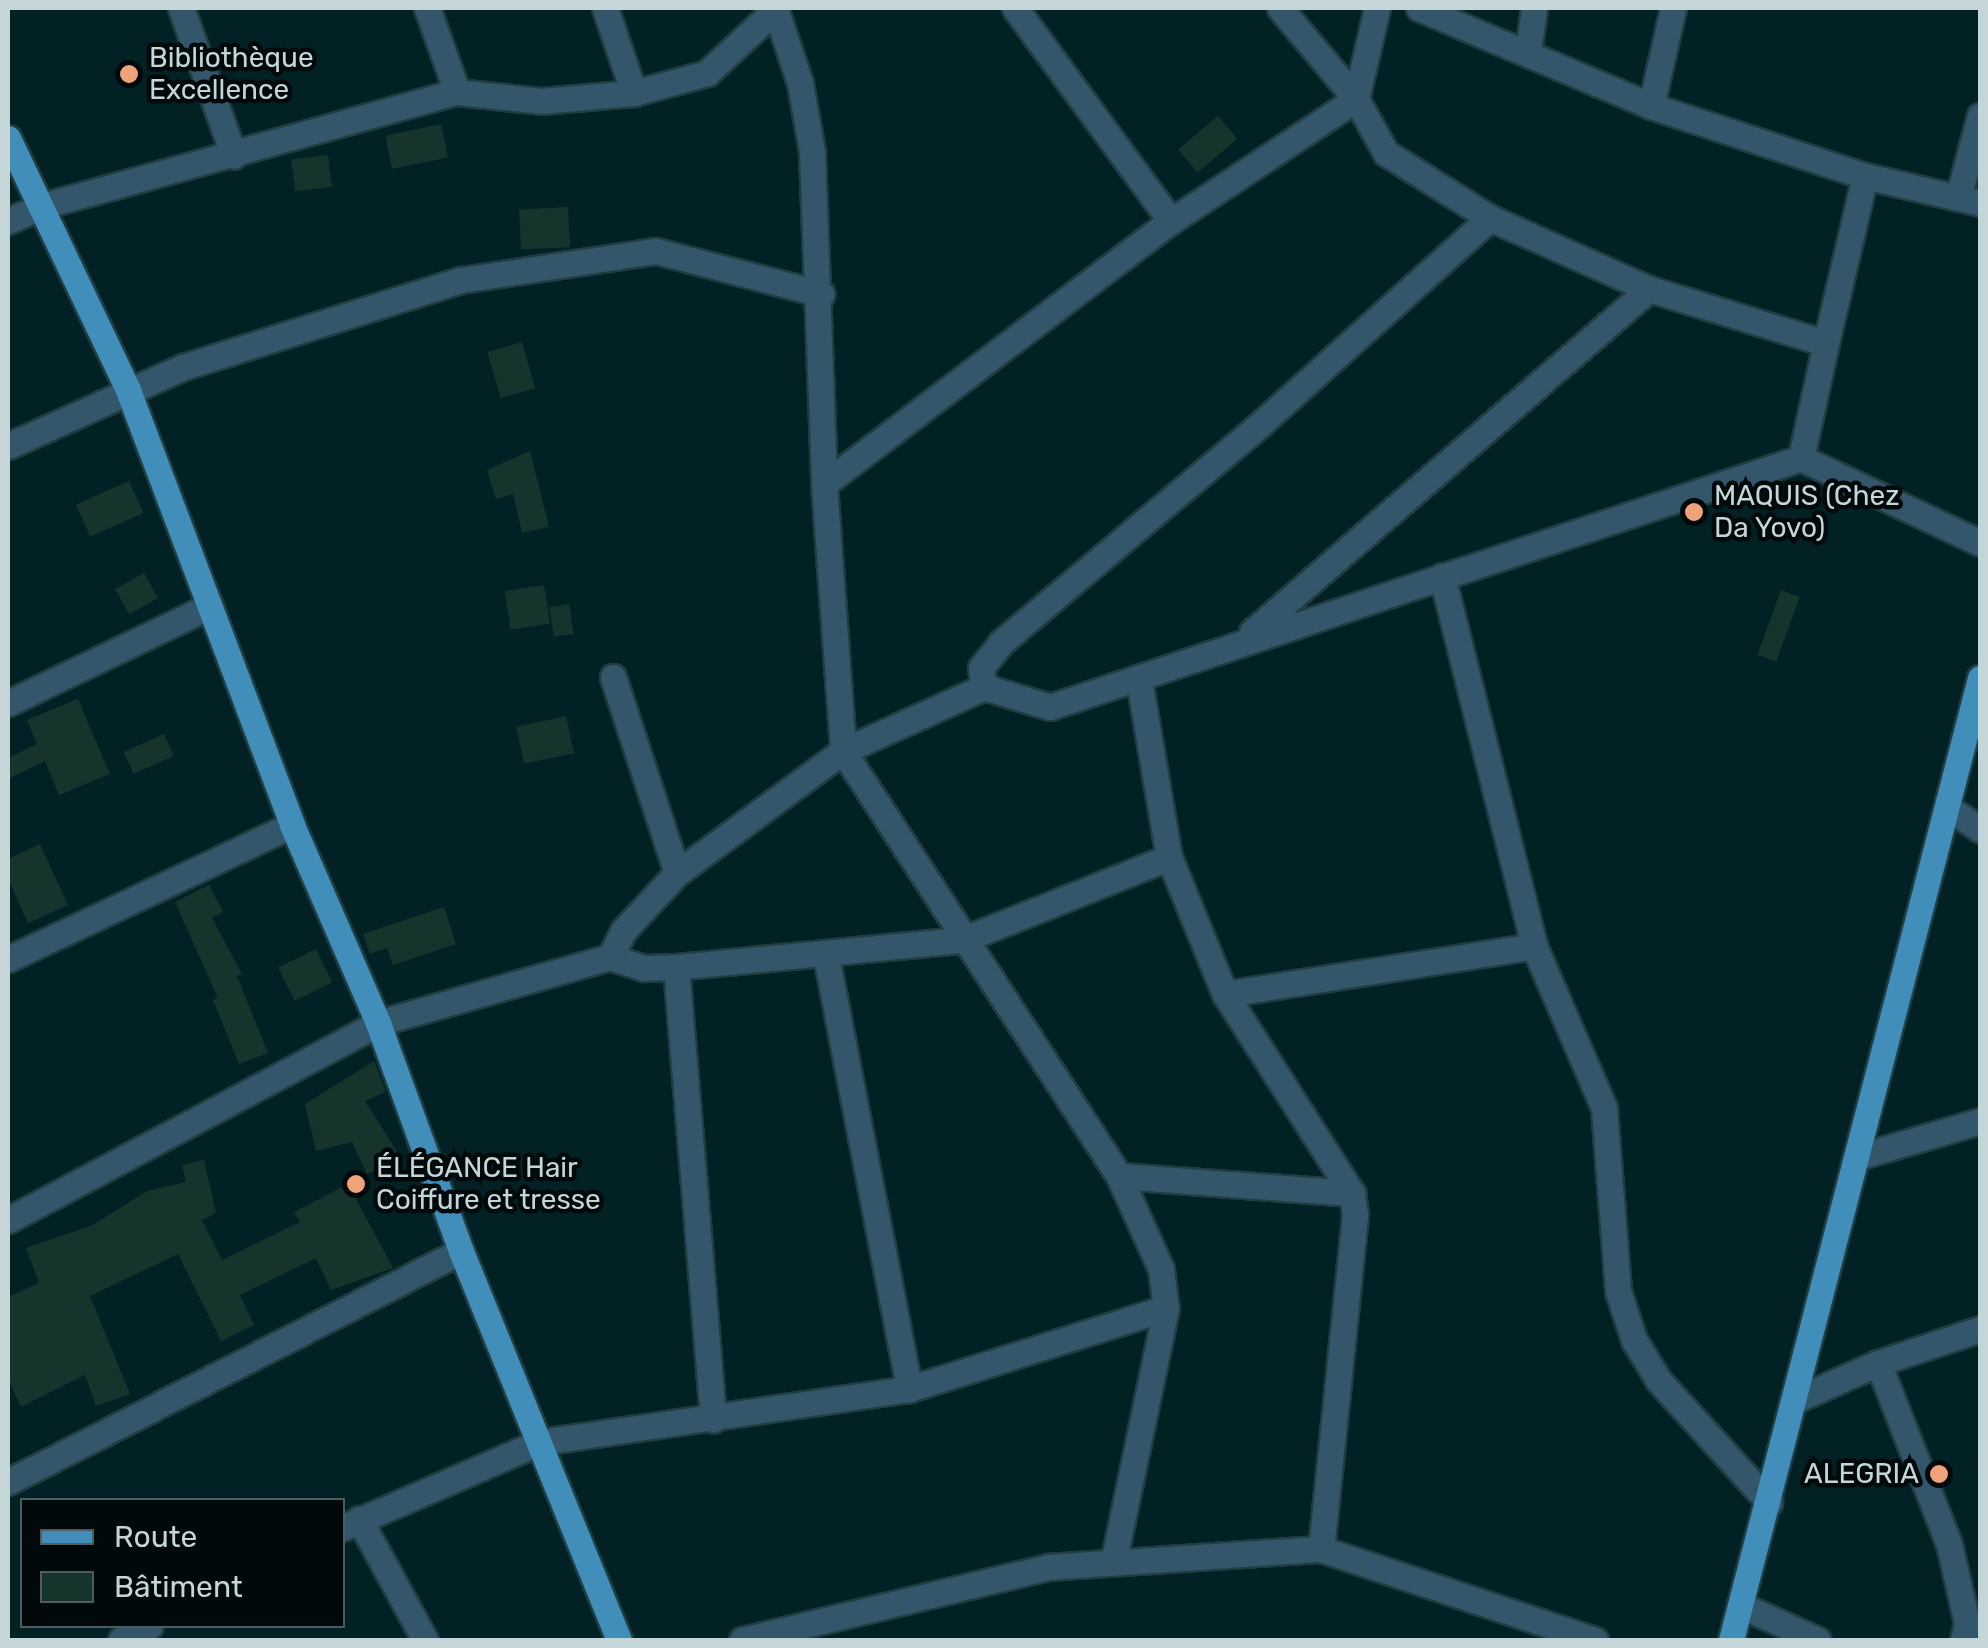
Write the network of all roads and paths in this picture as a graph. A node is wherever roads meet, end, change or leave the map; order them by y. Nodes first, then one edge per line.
1 (181, 8) edge
2 (426, 8) edge
3 (605, 8) edge
4 (1015, 8) edge
5 (1280, 8) edge
6 (1377, 8) edge
7 (1419, 8) edge
8 (1534, 8) edge
9 (1673, 8) edge
10 (775, 9) edge
11 (1528, 52) junction
12 (457, 92) junction
13 (634, 93) junction
14 (1356, 99) junction
15 (1651, 106) junction
16 (1980, 116) edge
17 (8, 138) edge
18 (234, 156) junction
19 (1865, 176) junction
20 (1969, 201) edge
21 (42, 206) junction
22 (1490, 218) junction
23 (1171, 220) junction
24 (8, 222) edge
25 (1649, 289) junction
26 (822, 294) junction
27 (1826, 342) junction
28 (128, 390) junction
29 (8, 446) edge
30 (1801, 458) junction
31 (824, 484) junction
32 (1980, 543) edge
33 (1442, 576) junction
34 (210, 606) junction
35 (1245, 639) junction
36 (613, 677) dead end
37 (1980, 678) edge
38 (1139, 680) junction
39 (984, 686) junction
40 (8, 703) edge
41 (843, 751) junction
42 (1947, 807) junction
43 (292, 825) junction
44 (1980, 829) edge
45 (1169, 857) junction
46 (677, 872) junction
47 (962, 940) junction
48 (1534, 946) junction
49 (826, 956) junction
50 (610, 957) junction
51 (8, 959) edge
52 (676, 967) junction
53 (1226, 994) junction
54 (378, 1023) junction
55 (1980, 1121) edge
56 (1861, 1156) junction
57 (1119, 1176) junction
58 (1352, 1193) junction
59 (8, 1220) edge
60 (460, 1251) junction
61 (1166, 1308) junction
62 (1980, 1329) edge
63 (1878, 1362) junction
64 (910, 1388) junction
65 (1793, 1402) junction
66 (713, 1419) junction
67 (540, 1442) junction
68 (8, 1482) edge
69 (1768, 1502) junction
70 (351, 1524) edge
71 (1321, 1549) junction
72 (1114, 1558) junction
73 (1740, 1605) junction
74 (146, 1628) edge
75 (1970, 1629) edge
76 (121, 1640) edge
77 (425, 1640) edge
78 (619, 1640) edge
79 (742, 1640) edge
80 (1595, 1640) edge
81 (1730, 1640) edge
82 (1818, 1640) edge

1 - 18 street
2 - 12 street
3 - 13 street
4 - 23 street
5 - 14 street
6 - 14 street
7 - 11 street
8 - 11 street
9 - 15 street
10 - 13 street
10 - 26 street
11 - 15 street
12 - 13 street
12 - 18 street
14 - 22 street
14 - 23 street
15 - 19 street
16 - 20 street
17 - 21 main road
18 - 21 street
19 - 20 street
19 - 27 street
21 - 24 street
21 - 28 main road
22 - 25 street
22 - 39 street
23 - 31 street
25 - 27 street
25 - 35 street
26 - 28 street
26 - 31 street
27 - 30 street
28 - 29 street
28 - 34 main road
30 - 32 street
30 - 33 street
31 - 41 street
33 - 35 street
33 - 48 street
34 - 40 street
34 - 43 main road
35 - 38 street
36 - 46 street
37 - 42 main road
38 - 39 street
38 - 45 street
39 - 41 street
41 - 46 street
41 - 47 street
42 - 44 street
42 - 56 main road
43 - 51 street
43 - 54 main road
45 - 47 street
45 - 53 street
46 - 50 street
47 - 49 street
47 - 57 street
48 - 53 street
48 - 69 street
49 - 52 street
49 - 64 street
50 - 52 street
50 - 54 street
52 - 66 street
53 - 58 street
54 - 59 street
54 - 60 main road
55 - 56 street
56 - 65 main road
57 - 58 street
57 - 61 street
58 - 71 street
60 - 67 main road
60 - 68 street
61 - 64 street
61 - 72 street
62 - 63 street
63 - 65 street
63 - 75 street
64 - 66 street
65 - 69 main road
66 - 67 street
67 - 70 street
67 - 78 main road
69 - 73 main road
70 - 77 street
71 - 72 street
71 - 80 street
72 - 79 street
73 - 81 main road
73 - 82 street
74 - 76 street

